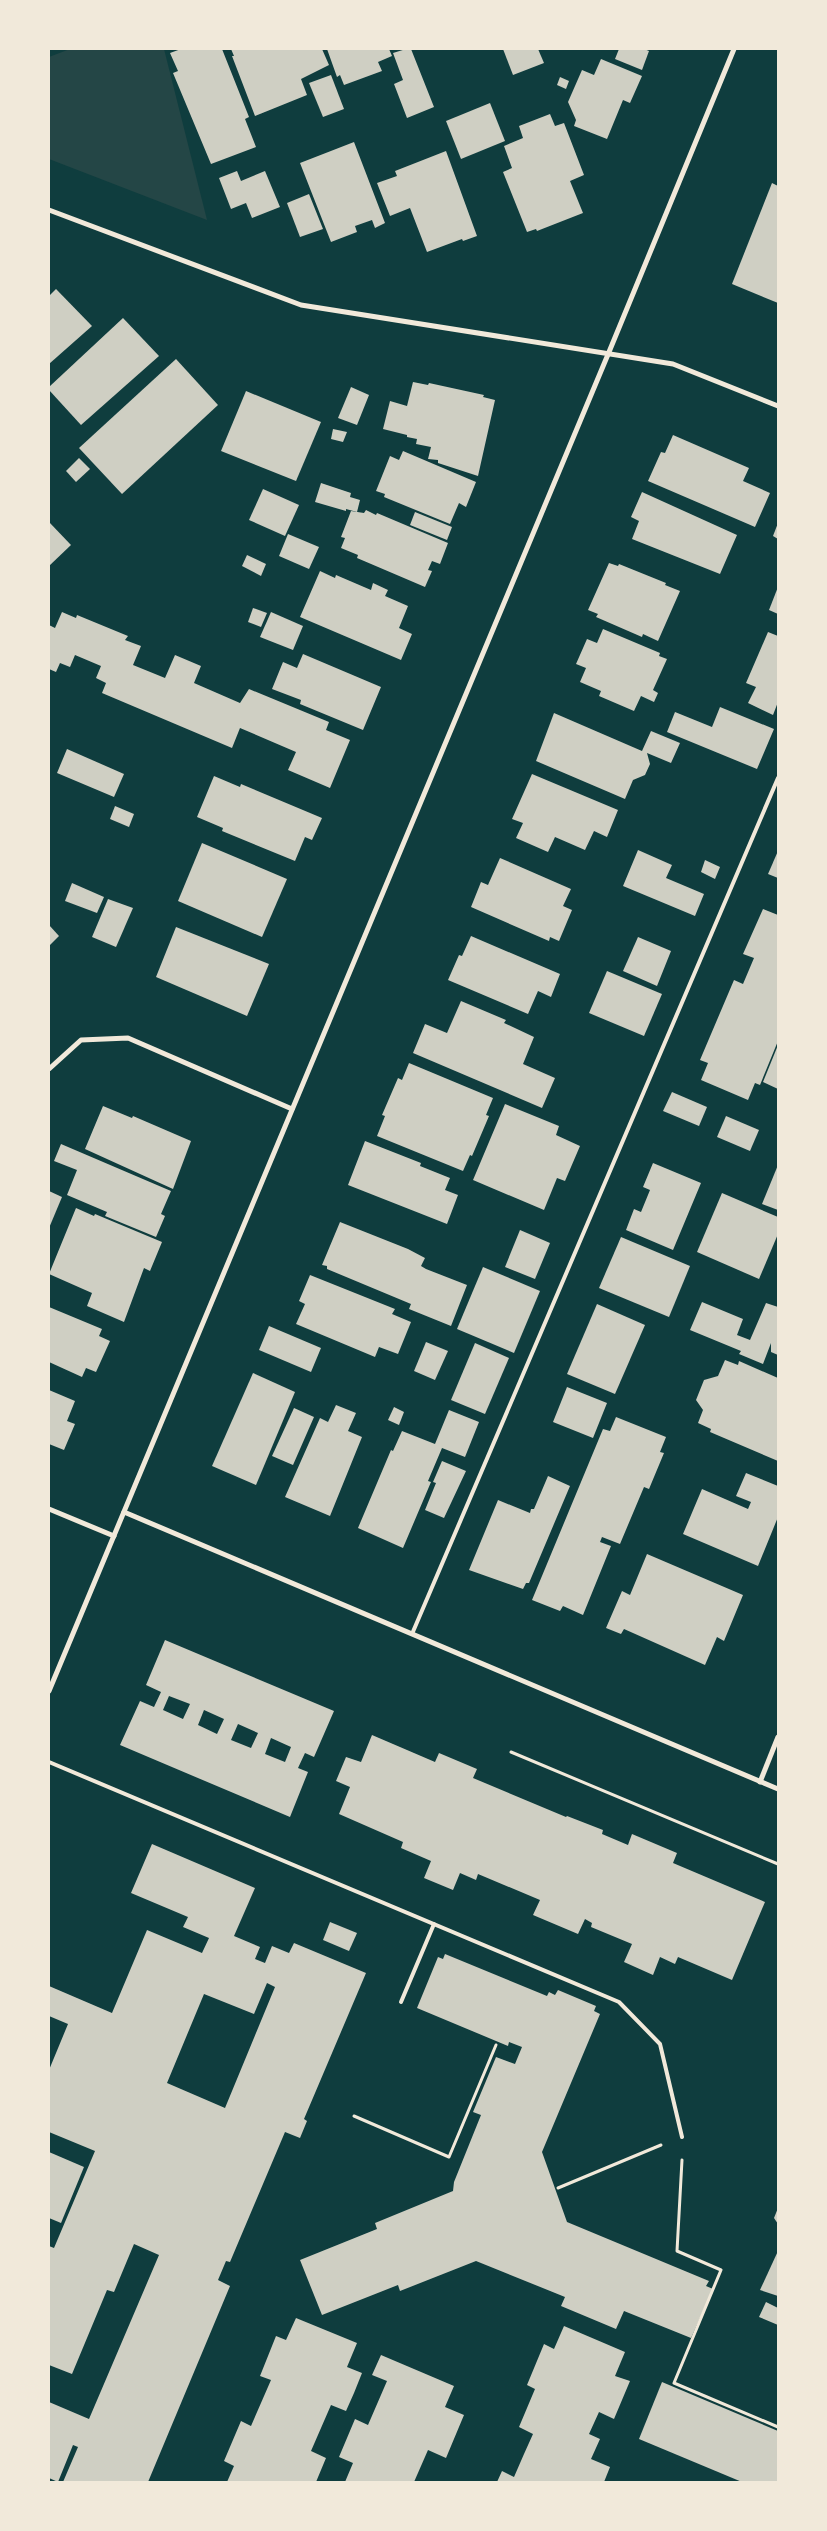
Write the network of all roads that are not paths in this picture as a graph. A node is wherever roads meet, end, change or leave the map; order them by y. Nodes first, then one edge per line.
1 (734, 49) edge
2 (49, 210) edge
3 (609, 352) junction
4 (778, 406) edge
5 (778, 778) edge
6 (49, 1070) edge
7 (292, 1109) junction
8 (49, 1509) edge
9 (124, 1512) junction
10 (114, 1536) junction
11 (412, 1634) junction
12 (49, 1691) edge
13 (778, 1737) edge
14 (49, 1762) edge
15 (760, 1782) junction
16 (778, 1790) edge
17 (434, 1924) junction
18 (401, 2002) dead end
19 (682, 2137) road end

1 - 3 street
2 - 3 street
3 - 4 street
3 - 7 street
5 - 11 lane
6 - 7 street
7 - 9 street
8 - 10 street
9 - 10 street
9 - 11 street
10 - 12 street
11 - 15 street
13 - 15 street
14 - 17 lane
15 - 16 street
17 - 18 lane
17 - 19 lane

